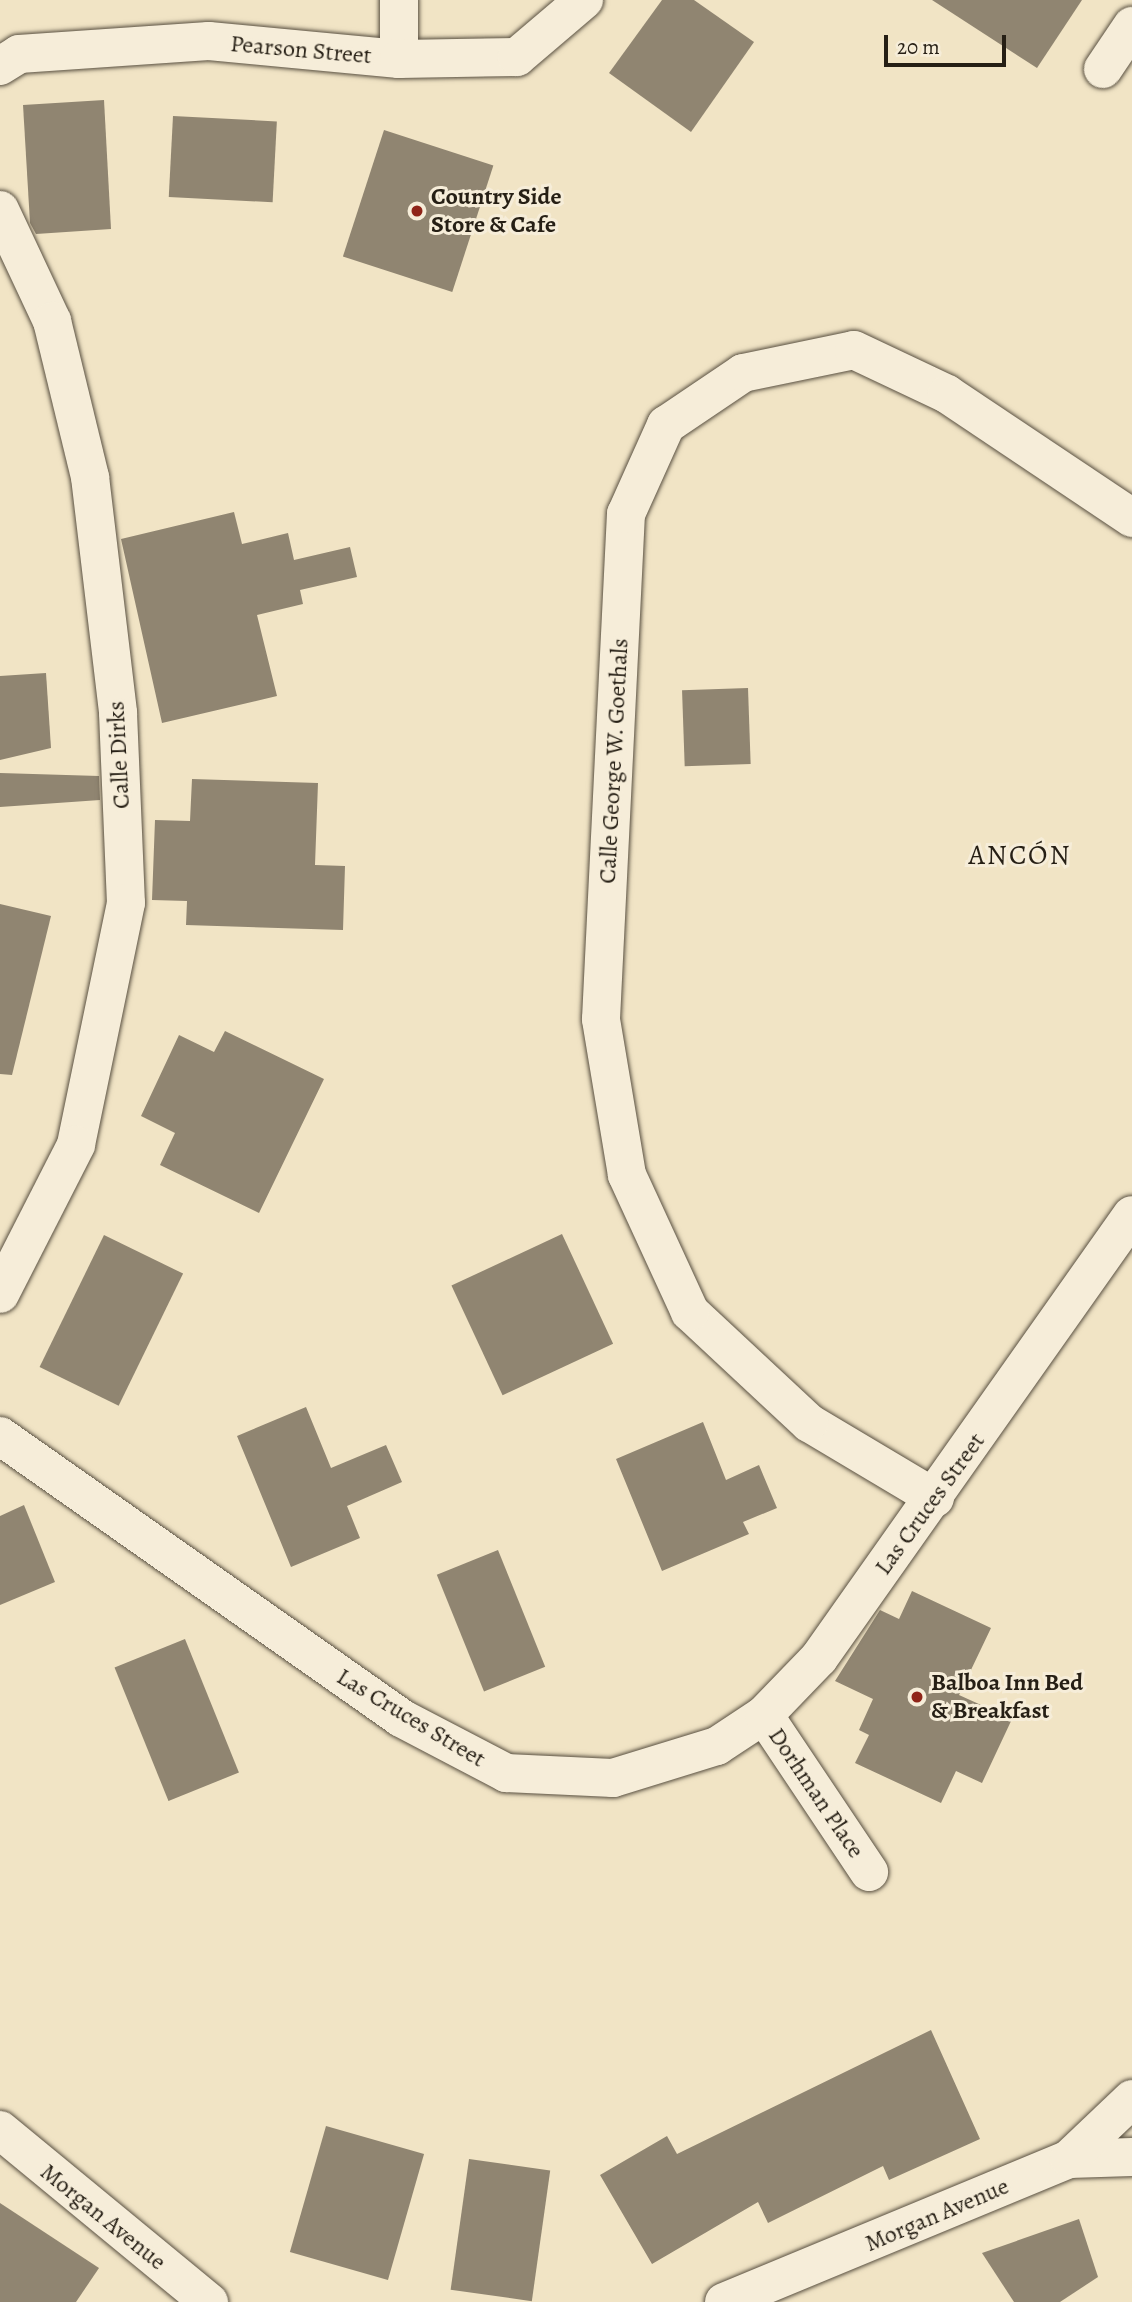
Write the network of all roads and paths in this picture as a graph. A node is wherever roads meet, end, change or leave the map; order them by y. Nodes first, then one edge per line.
1 (399, 0) edge
2 (584, 0) edge
3 (1132, 26) edge
4 (399, 59) junction
5 (0, 66) edge
6 (1103, 69) dead end
7 (0, 210) edge
8 (1132, 518) edge
9 (1132, 1215) edge
10 (0, 1294) edge
11 (0, 1436) edge
12 (935, 1498) junction
13 (764, 1715) junction
14 (869, 1872) dead end
15 (1132, 2099) edge
16 (0, 2130) edge
17 (1132, 2157) edge
18 (1069, 2159) junction
19 (209, 2302) edge
20 (724, 2302) edge

1 - 4 street
2 - 4 street, Pearson Street
3 - 6 street
4 - 5 street, Pearson Street
7 - 10 street, Calle Dirks
8 - 12 street, Calle George W. Goethals
9 - 12 street, Las Cruces Street
11 - 13 street, Las Cruces Street
12 - 13 street, Las Cruces Street
13 - 14 street, Dorhman Place
15 - 18 street, Morgan Avenue
16 - 19 street, Morgan Avenue
17 - 18 street
18 - 20 street, Morgan Avenue

